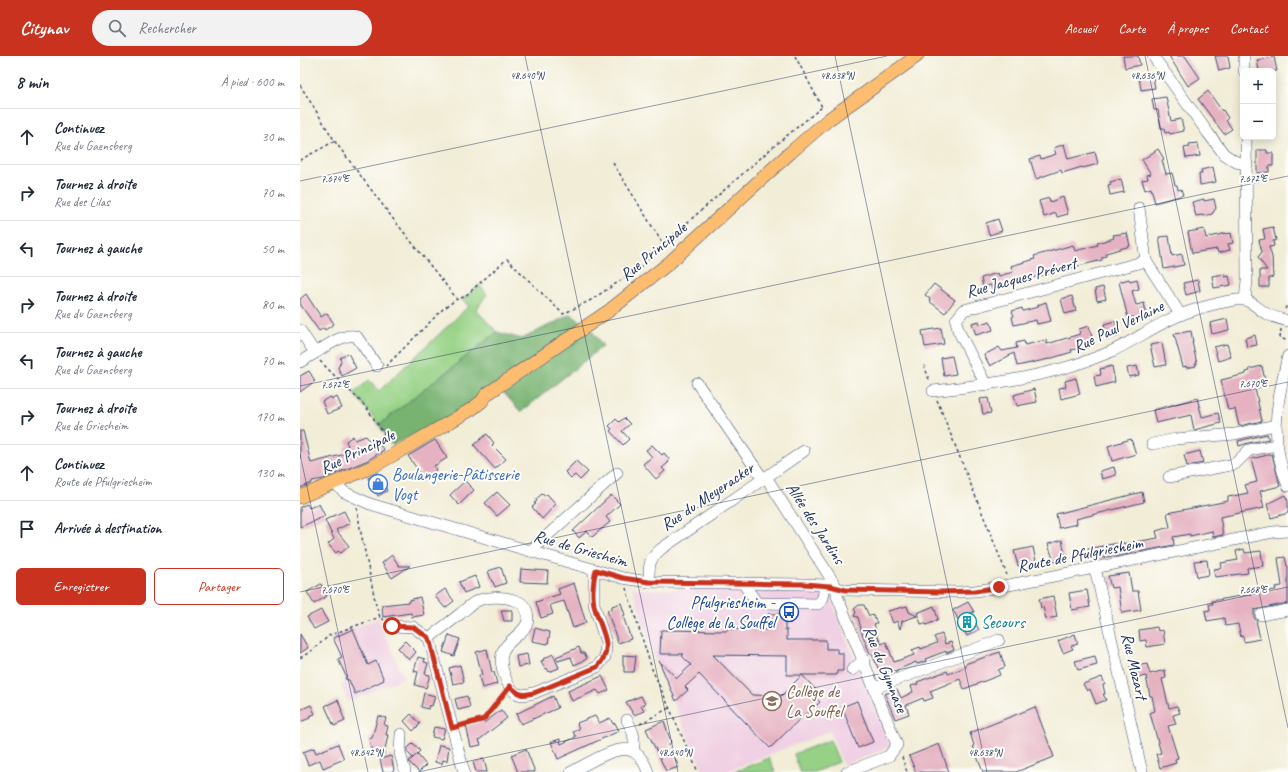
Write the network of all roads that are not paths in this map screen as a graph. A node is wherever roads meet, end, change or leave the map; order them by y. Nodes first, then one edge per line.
1 (917, 56) edge
2 (1153, 56) edge
3 (1244, 56) edge
4 (1244, 68) edge
5 (1246, 140) edge
6 (1247, 164) junction
7 (1139, 208) dead end
8 (1146, 261) junction
9 (1245, 300) junction
10 (1180, 314) junction
11 (1288, 321) edge
12 (300, 330) edge
13 (315, 353) junction
14 (1288, 356) edge
15 (300, 362) edge
16 (377, 366) road end
17 (697, 383) dead end
18 (986, 385) junction
19 (933, 391) road end
20 (1275, 425) junction
21 (1152, 444) dead end
22 (1277, 445) junction
23 (804, 451) dead end
24 (617, 473) dead end
25 (1169, 477) dead end
26 (765, 478) junction
27 (335, 483) junction
28 (1288, 486) edge
29 (300, 497) edge
30 (1288, 531) edge
31 (530, 551) junction
32 (1095, 568) junction
33 (596, 570) junction
34 (649, 582) junction
35 (743, 583) junction
36 (831, 586) junction
37 (1288, 610) edge
38 (1261, 615) dead end
39 (392, 626) dead end
40 (429, 638) junction
41 (999, 640) dead end
42 (864, 660) junction
43 (852, 670) dead end
44 (875, 688) junction
45 (629, 724) road end
46 (401, 734) dead end
47 (634, 751) junction
48 (405, 772) edge
49 (464, 772) edge
50 (571, 772) edge
51 (648, 772) edge
52 (848, 772) edge
53 (1142, 772) edge

1 - 27 main road, Rue Principale
2 - 6 street
3 - 4 street
5 - 6 street
6 - 9 street
7 - 8 street
8 - 10 street
8 - 18 street, Rue Jacques Prévert
9 - 10 street, Rue Paul Verlaine
9 - 11 street
10 - 18 street, Rue Paul Verlaine
12 - 13 street
13 - 15 street
13 - 16 street
14 - 20 street
17 - 26 street, Allée des Jardins
18 - 19 street, Rue Paul Verlaine
20 - 21 street
20 - 22 street
22 - 25 street
22 - 28 street
23 - 26 street, Rue du Meyeracker
24 - 31 street
26 - 34 street, Rue du Meyeracker
26 - 36 street, Allée des Jardins
27 - 29 main road, Rue Principale
27 - 31 street, Rue de Griesheim
30 - 32 street, Route de Pfulgriesheim
31 - 33 street, Rue de Griesheim
32 - 36 street, Route de Pfulgriesheim
32 - 53 street, Rue Mozart
33 - 34 street, Rue de Griesheim
33 - 40 street
34 - 35 street, Rue de Griesheim
35 - 36 street, Rue de Griesheim
35 - 36 street
36 - 42 street, Rue du Gymnase
37 - 38 street
39 - 40 street
40 - 49 street
41 - 44 street
42 - 43 street
42 - 44 street, Rue du Gymnase
44 - 52 street, Rue du Gymnase
45 - 47 street
46 - 48 street
47 - 50 street
47 - 51 street

